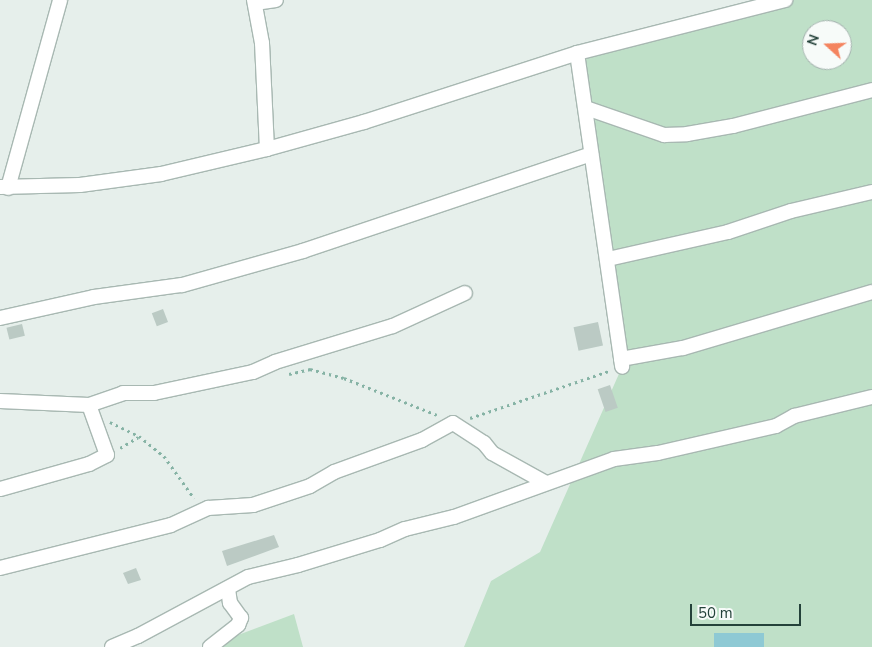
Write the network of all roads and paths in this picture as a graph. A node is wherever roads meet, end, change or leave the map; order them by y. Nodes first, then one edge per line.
1 (60, 0) edge
2 (276, 0) edge
3 (785, 0) edge
4 (255, 2) edge
5 (577, 53) junction
6 (872, 90) edge
7 (586, 108) junction
8 (267, 149) junction
9 (591, 154) junction
10 (4, 188) edge
11 (872, 192) edge
12 (608, 259) junction
13 (872, 292) edge
14 (465, 293) dead end
15 (0, 318) edge
16 (622, 363) junction
17 (286, 374) dead end
18 (872, 396) edge
19 (0, 401) edge
20 (89, 405) junction
21 (453, 423) junction
22 (139, 436) junction
23 (108, 455) junction
24 (544, 482) junction
25 (0, 489) edge
26 (201, 511) junction
27 (0, 568) edge
28 (228, 588) junction
29 (112, 647) edge
30 (210, 647) edge

1 - 10 street
2 - 4 street
3 - 5 street
4 - 8 street
5 - 7 street
5 - 8 street
6 - 7 street
7 - 9 street
8 - 10 street
9 - 12 street
9 - 15 street
11 - 12 street
12 - 16 street
13 - 16 street
14 - 20 street
16 - 21 path
17 - 21 path
18 - 24 street
19 - 20 street
20 - 22 path
20 - 23 street
21 - 24 street
21 - 26 street
22 - 23 path
22 - 26 path
23 - 25 street
24 - 28 street
26 - 27 street
28 - 29 street
28 - 30 street

